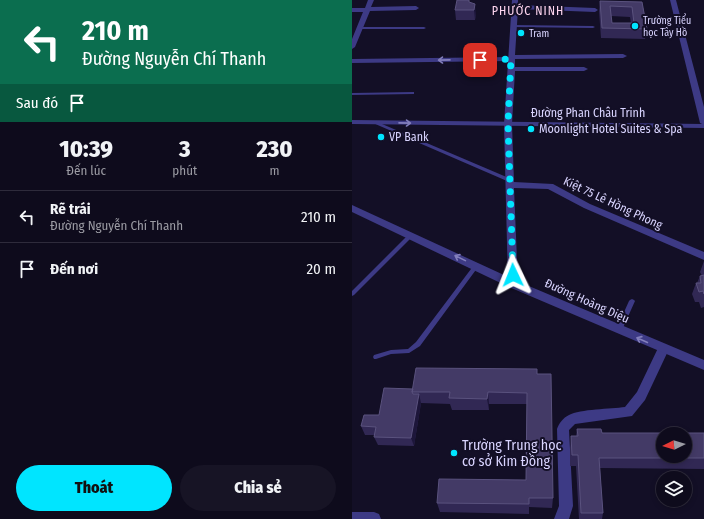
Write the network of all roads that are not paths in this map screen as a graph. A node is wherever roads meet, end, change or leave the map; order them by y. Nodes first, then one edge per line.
1 (371, 0) edge
2 (673, 0) edge
3 (515, 4) edge
4 (416, 8) dead end
5 (352, 10) edge
6 (367, 10) junction
7 (594, 10) dead end
8 (513, 26) junction
9 (593, 27) dead end
10 (360, 28) junction
11 (424, 28) dead end
12 (352, 47) edge
13 (623, 56) dead end
14 (511, 58) junction
15 (352, 61) edge
16 (510, 69) junction
17 (584, 69) dead end
18 (413, 93) dead end
19 (352, 94) edge
20 (352, 122) edge
21 (374, 122) junction
22 (704, 123) edge
23 (508, 124) junction
24 (704, 126) edge
25 (509, 183) junction
26 (353, 209) edge
27 (411, 235) junction
28 (704, 256) edge
29 (476, 266) junction
30 (513, 284) junction
31 (352, 294) edge
32 (632, 300) dead end
33 (619, 330) junction
34 (663, 349) junction
35 (376, 357) dead end
36 (704, 365) edge
37 (352, 518) edge
38 (374, 519) edge
39 (561, 519) edge

1 - 6 street
2 - 22 street
3 - 7 street
3 - 8 street
4 - 6 street
5 - 6 street
6 - 10 street
8 - 9 lane
8 - 14 street
10 - 11 lane
10 - 12 street
13 - 14 street
14 -> 15 street
14 - 16 street
16 - 17 street
16 - 23 street
18 - 19 lane
20 - 21 street, Đường Phan Châu Trinh
21 -> 23 street, Đường Phan Châu Trinh
21 - 25 lane
23 - 24 street, Đường Phan Châu Trinh
23 - 25 street
25 - 28 street, Kiệt 75 Lê Hồng Phong
25 - 30 street
26 - 27 street, Đường Hoàng Diệu
29 -> 27 street, Đường Hoàng Diệu
27 - 31 lane
29 - 30 street, Đường Hoàng Diệu
29 - 35 lane
30 - 33 street, Đường Hoàng Diệu
32 - 33 lane
34 -> 33 street, Đường Hoàng Diệu
34 - 36 street, Đường Hoàng Diệu
34 - 39 street
37 - 38 street

